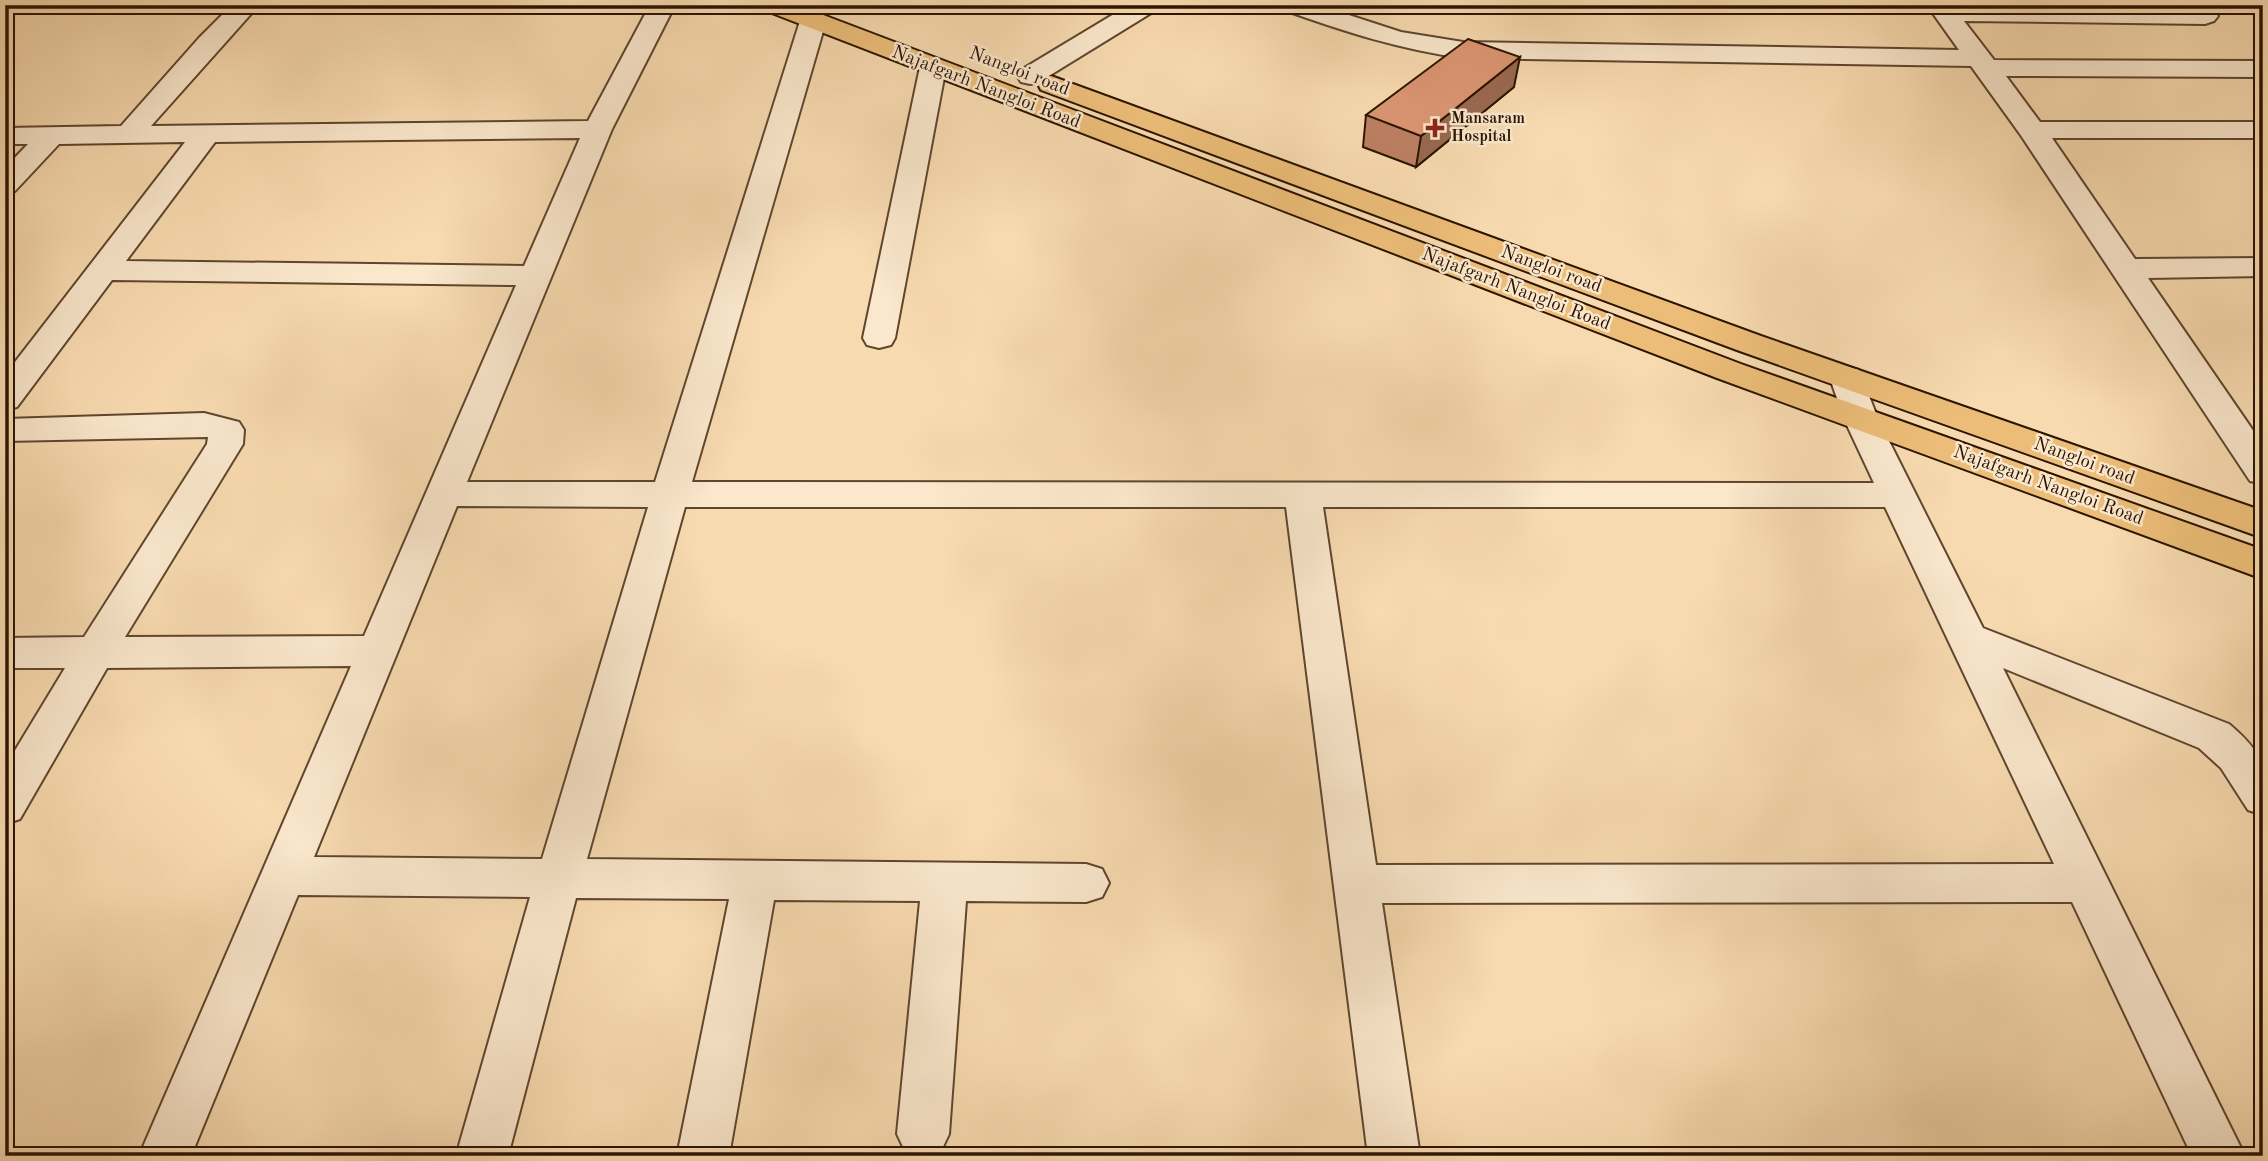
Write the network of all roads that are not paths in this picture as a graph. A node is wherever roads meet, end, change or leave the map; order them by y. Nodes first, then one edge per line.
1 (247, 5) edge
2 (663, 5) edge
3 (773, 5) edge
4 (1147, 5) edge
5 (1293, 5) edge
6 (1942, 9) edge
7 (828, 13) edge
8 (2206, 16) dead end
9 (1982, 63) junction
10 (933, 68) junction
11 (2263, 69) edge
12 (1030, 76) junction
13 (598, 129) junction
14 (2032, 130) junction
15 (2263, 130) edge
16 (207, 133) junction
17 (129, 134) junction
18 (52, 135) junction
19 (5, 136) edge
20 (5, 185) edge
21 (2263, 267) edge
22 (2126, 269) junction
23 (103, 270) junction
24 (536, 276) junction
25 (879, 338) dead end
26 (1847, 378) junction
27 (5, 399) edge
28 (1861, 419) junction
29 (5, 429) edge
30 (2263, 472) edge
31 (444, 494) junction
32 (1303, 495) junction
33 (1899, 495) junction
34 (670, 496) junction
35 (2263, 525) edge
36 (2263, 565) edge
37 (1968, 638) junction
38 (378, 651) junction
39 (5, 653) edge
40 (95, 653) junction
41 (2263, 797) edge
42 (5, 806) edge
43 (283, 876) junction
44 (557, 878) junction
45 (755, 881) junction
46 (945, 882) junction
47 (1086, 883) dead end
48 (2087, 883) junction
49 (1356, 884) junction
50 (922, 1134) dead end
51 (166, 1156) edge
52 (482, 1156) edge
53 (703, 1156) edge
54 (1394, 1156) edge
55 (2220, 1156) edge

1 - 17 street
2 - 13 street
3 - 7 main road, Najafgarh Nangloi Road
4 - 12 street
5 - 9 street
6 - 8 street
6 - 9 street
7 - 10 main road, Najafgarh Nangloi Road
7 - 12 main road, Nangloi road
7 - 34 street
9 - 11 street
9 - 14 street
10 - 25 street
10 - 28 main road, Najafgarh Nangloi Road
12 - 26 main road, Nangloi road
13 - 16 street
13 - 24 street
14 - 15 street
14 - 22 street
16 - 17 street
16 - 23 street
17 - 18 street
18 - 19 street
18 - 20 street
21 - 22 street
22 - 30 street
23 - 24 street
23 - 27 street
24 - 31 street
26 - 28 street
26 - 35 main road, Nangloi road
28 - 33 street
28 - 36 main road, Najafgarh Nangloi Road
29 - 40 street
31 - 34 street
31 - 38 street
32 - 33 street
32 - 34 street
32 - 49 street
33 - 37 street
34 - 44 street
37 - 41 street
37 - 48 street
38 - 40 street
38 - 43 street
39 - 40 street
40 - 42 street
43 - 44 street
43 - 51 street
44 - 45 street
44 - 52 street
45 - 46 street
45 - 53 street
46 - 47 street
46 - 50 street
48 - 49 street
48 - 55 street
49 - 54 street

